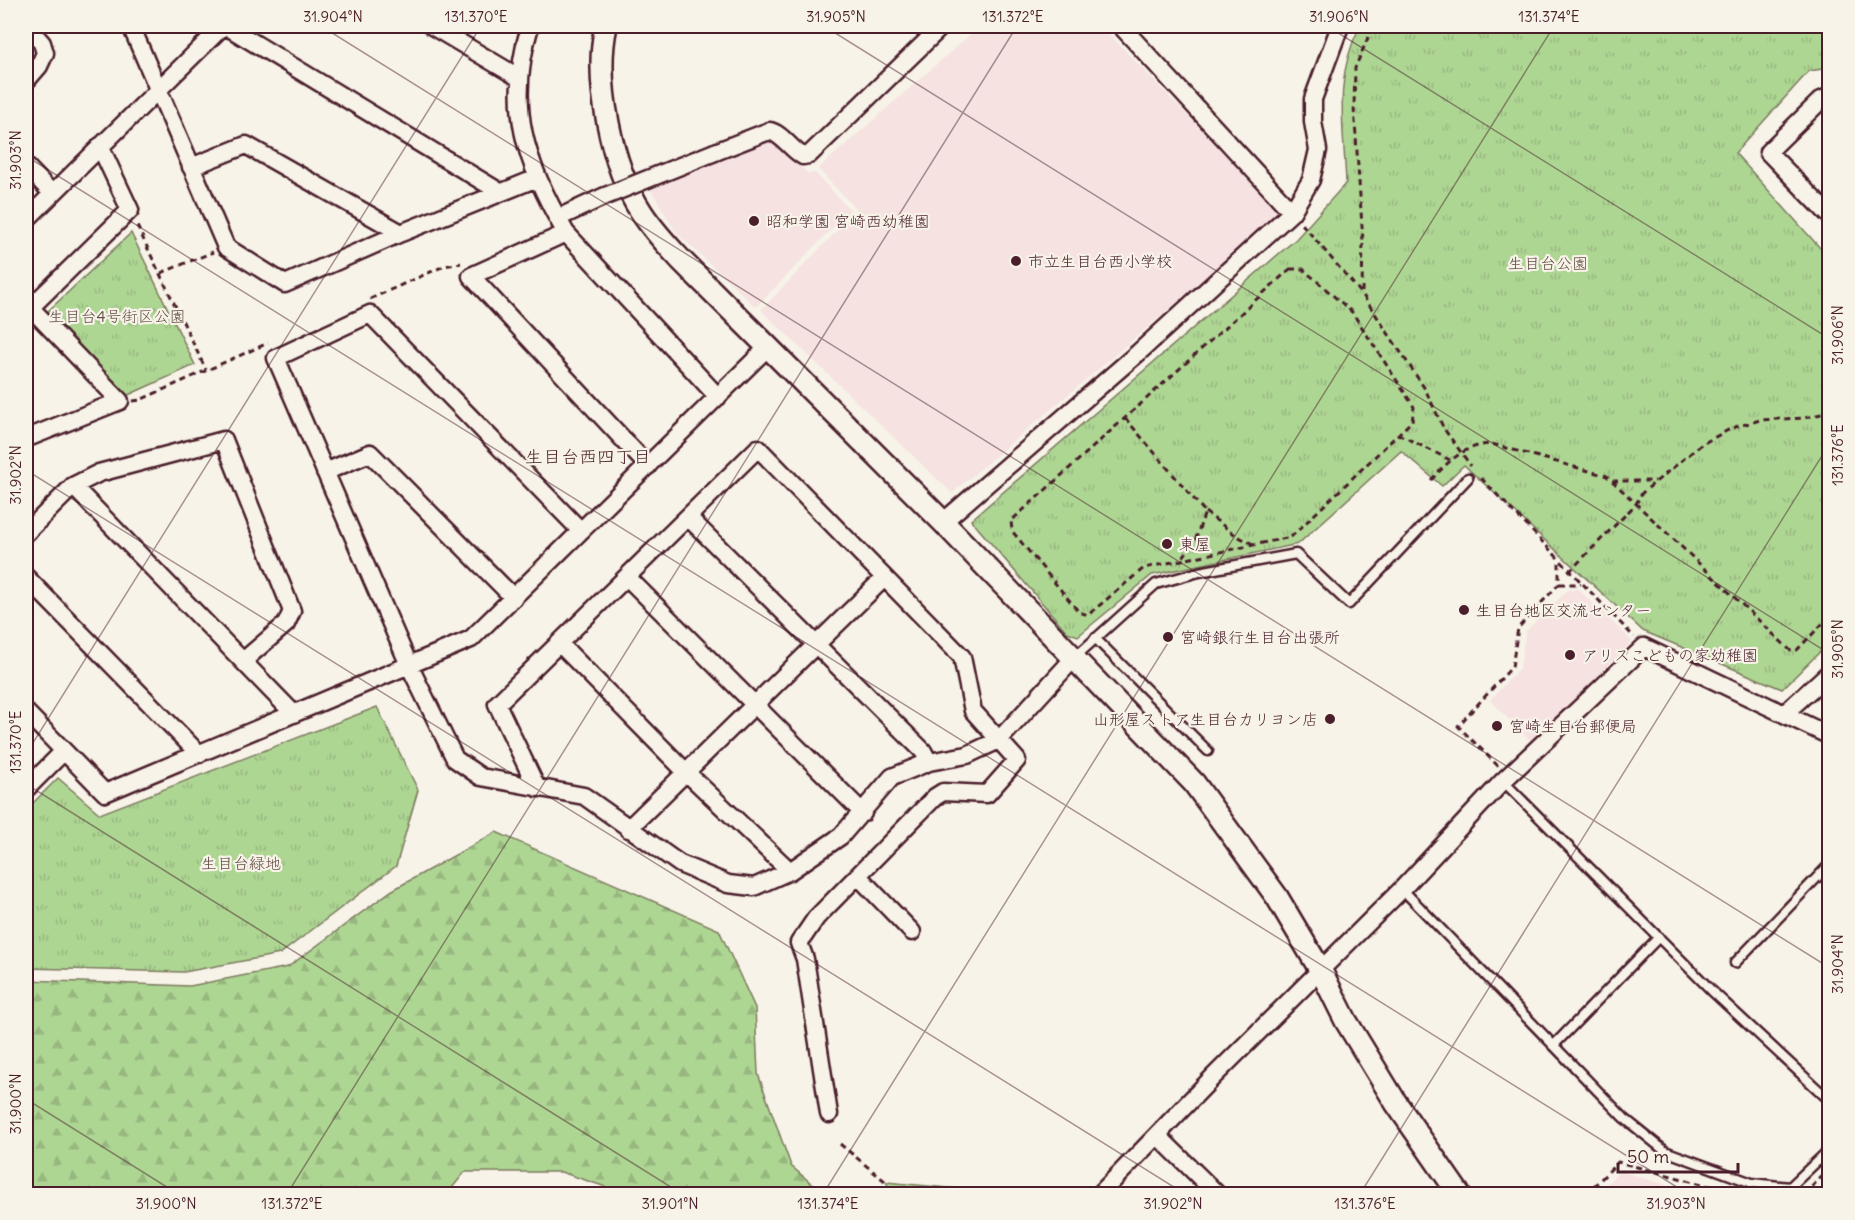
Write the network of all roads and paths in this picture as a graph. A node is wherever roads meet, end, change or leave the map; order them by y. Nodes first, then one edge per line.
1 (27, 26) edge
2 (131, 26) edge
3 (224, 26) edge
4 (432, 26) edge
5 (530, 26) edge
6 (606, 26) edge
7 (942, 26) edge
8 (1121, 26) edge
9 (1340, 26) edge
10 (1374, 26) edge
11 (518, 77) junction
12 (26, 81) edge
13 (160, 87) junction
14 (1830, 96) edge
15 (100, 146) junction
16 (26, 166) edge
17 (191, 167) junction
18 (537, 178) junction
19 (500, 192) junction
20 (52, 193) junction
21 (130, 210) junction
22 (1294, 215) junction
23 (1830, 216) edge
24 (558, 218) junction
25 (26, 220) edge
26 (401, 233) junction
27 (566, 233) junction
28 (226, 247) junction
29 (461, 263) dead end
30 (444, 266) dead end
31 (160, 274) junction
32 (1362, 294) junction
33 (28, 306) edge
34 (768, 347) junction
35 (206, 370) dead end
36 (718, 397) junction
37 (1830, 412) edge
38 (1125, 418) junction
39 (26, 433) edge
40 (1398, 435) junction
41 (1461, 452) junction
42 (1450, 460) junction
43 (648, 466) junction
44 (325, 472) junction
45 (1468, 478) dead end
46 (1431, 480) dead end
47 (1612, 481) junction
48 (1655, 481) junction
49 (73, 486) junction
50 (1635, 504) junction
51 (1205, 512) junction
52 (688, 517) junction
53 (943, 522) junction
54 (581, 531) junction
55 (26, 532) edge
56 (1254, 545) junction
57 (1180, 561) junction
58 (1559, 561) junction
59 (1569, 572) junction
60 (26, 577) edge
61 (627, 577) junction
62 (884, 578) junction
63 (1559, 584) junction
64 (1581, 584) junction
65 (514, 598) junction
66 (1830, 616) edge
67 (1095, 638) junction
68 (559, 643) junction
69 (817, 644) junction
70 (1644, 647) junction
71 (1074, 658) junction
72 (243, 661) junction
73 (409, 665) junction
74 (1830, 672) edge
75 (755, 705) junction
76 (26, 712) edge
77 (1785, 713) junction
78 (294, 714) junction
79 (1830, 736) edge
80 (999, 740) junction
81 (64, 751) junction
82 (1208, 752) dead end
83 (199, 754) junction
84 (929, 762) junction
85 (686, 772) junction
86 (1505, 778) junction
87 (537, 788) junction
88 (26, 789) edge
89 (862, 813) junction
90 (628, 829) junction
91 (1830, 864) edge
92 (790, 871) junction
93 (859, 877) junction
94 (1402, 889) junction
95 (912, 932) dead end
96 (1659, 937) junction
97 (1735, 963) dead end
98 (1322, 971) junction
99 (1553, 1046) junction
100 (1826, 1097) dead end
101 (829, 1114) dead end
102 (1157, 1135) junction
103 (840, 1144) dead end
104 (1830, 1149) edge
105 (1830, 1169) edge
106 (886, 1182) dead end
107 (1100, 1194) edge
108 (1217, 1194) edge
109 (1459, 1194) edge
110 (1586, 1194) edge
111 (1740, 1194) edge
112 (1804, 1194) edge

1 - 12 street
2 - 13 street
3 - 13 street
3 - 19 street
4 - 11 street
5 - 11 street
6 - 34 street
7 - 24 street, bridge
8 - 22 street
9 - 22 street
10 - 32 path
11 - 18 street
13 - 15 street
13 - 17 street
14 - 23 street
15 - 20 street
15 - 21 street
16 - 20 street
17 - 26 street
17 - 28 street
18 - 19 street
18 - 24 street
19 - 26 street
20 - 25 street
21 - 31 path
21 - 33 street
22 - 32 path
22 - 53 street
24 - 27 street
26 - 28 street
27 - 36 street
27 - 43 street
28 - 31 path
29 - 30 path
31 - 35 path
32 - 41 path
33 - 39 street
34 - 36 street
34 - 53 street
36 - 43 street
37 - 48 path
38 - 40 path
38 - 51 path
38 - 57 path
40 - 42 path
40 - 56 path
41 - 42 path
41 - 47 path
41 - 58 path
42 - 46 path
43 - 54 street
44 - 54 street
44 - 65 street
44 - 73 street
45 - 67 lane
47 - 48 path
47 - 50 path
48 - 50 path
49 - 55 street
49 - 72 street
49 - 72 street
50 - 59 path
50 - 66 path
51 - 56 path
51 - 57 path
52 - 61 street
52 - 62 street
52 - 69 street
53 - 71 street
54 - 65 street
56 - 57 path
58 - 59 path
58 - 63 path
59 - 64 path
60 - 83 street
61 - 68 street
61 - 75 street
62 - 69 street
62 - 80 street
63 - 64 path
63 - 86 path
64 - 70 path
65 - 73 street
67 - 71 lane
67 - 82 lane
68 - 85 street
68 - 87 street
69 - 75 street
69 - 84 street
70 - 77 street
70 - 86 street
71 - 80 street
71 - 98 street
72 - 78 street
73 - 78 street
73 - 87 street
74 - 77 street
75 - 85 street
75 - 89 street
76 - 81 street
77 - 79 street
78 - 83 street
80 - 84 street
80 - 93 street
81 - 83 street
81 - 88 street
84 - 89 street
85 - 90 street
85 - 92 street
86 - 94 street
86 - 96 lane
87 - 90 street
89 - 92 street
90 - 92 street
91 - 97 lane
93 - 95 street
93 - 101 street
94 - 98 street
94 - 99 lane
96 - 99 lane
96 - 100 lane
98 - 102 street
98 - 109 street
99 - 104 lane
102 - 107 street
102 - 108 street
103 - 106 path
105 - 112 path
110 - 111 path

